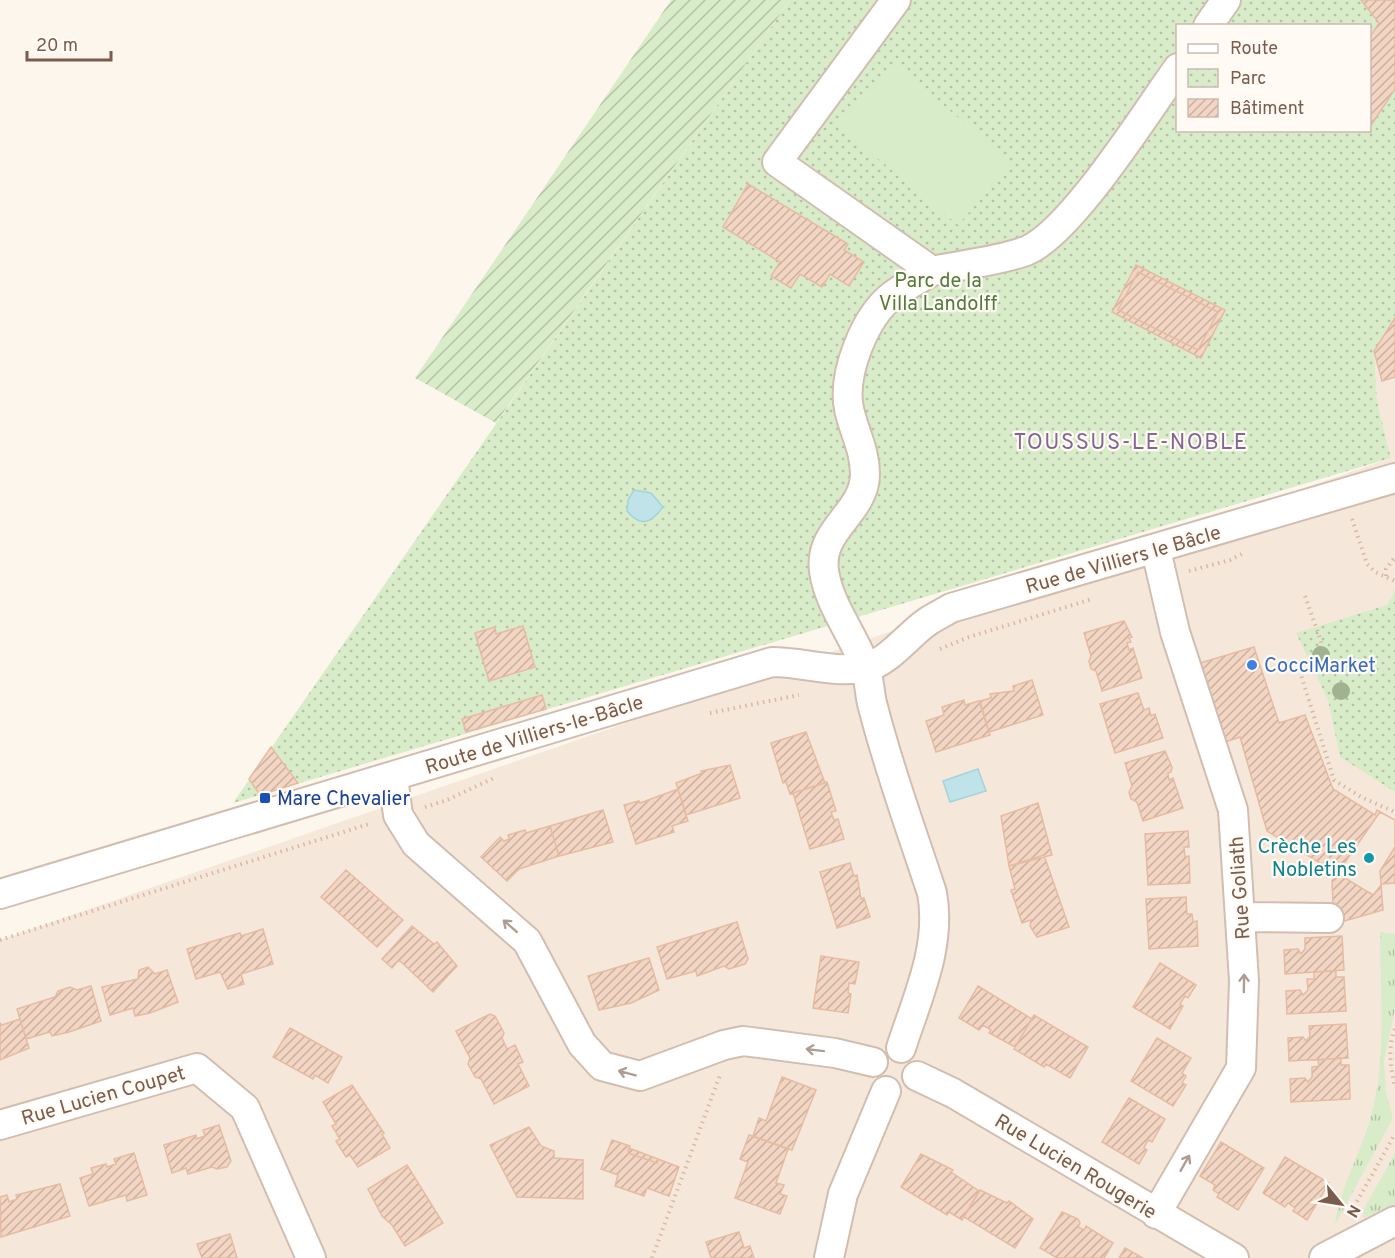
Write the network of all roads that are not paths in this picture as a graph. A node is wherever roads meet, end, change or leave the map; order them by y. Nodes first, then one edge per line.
1 (896, 0) edge
2 (1226, 0) edge
3 (1209, 24) edge
4 (1176, 71) edge
5 (932, 271) junction
6 (1395, 478) edge
7 (1156, 550) junction
8 (865, 668) junction
9 (393, 777) junction
10 (0, 894) edge
11 (1240, 917) junction
12 (1329, 918) dead end
13 (901, 1048) junction
14 (873, 1062) junction
15 (916, 1076) junction
16 (886, 1091) junction
17 (0, 1125) edge
18 (1156, 1214) junction
19 (1395, 1221) edge
20 (1329, 1256) edge
21 (311, 1258) edge
22 (829, 1258) edge
23 (1234, 1258) edge

1 - 5 street
2 - 3 street
4 - 5 street
5 - 8 street
6 - 7 street, Rue de Villiers le Bâcle
7 - 8 street, Rue de Villiers le Bâcle
7 - 11 street, Rue Goliath
8 - 9 street, Route de Villiers-le-Bâcle
8 - 13 street
9 - 10 street, Route de Villiers-le-Bâcle
14 -> 9 street
11 - 12 street
18 -> 11 street, Rue Goliath
13 - 14 street
13 - 15 street
14 - 16 street
15 - 16 street
15 - 18 street, Rue Lucien Rougerie
16 - 22 street
17 - 21 street, Rue Lucien Coupet
18 - 23 street, Rue Lucien Rougerie
19 - 20 street

